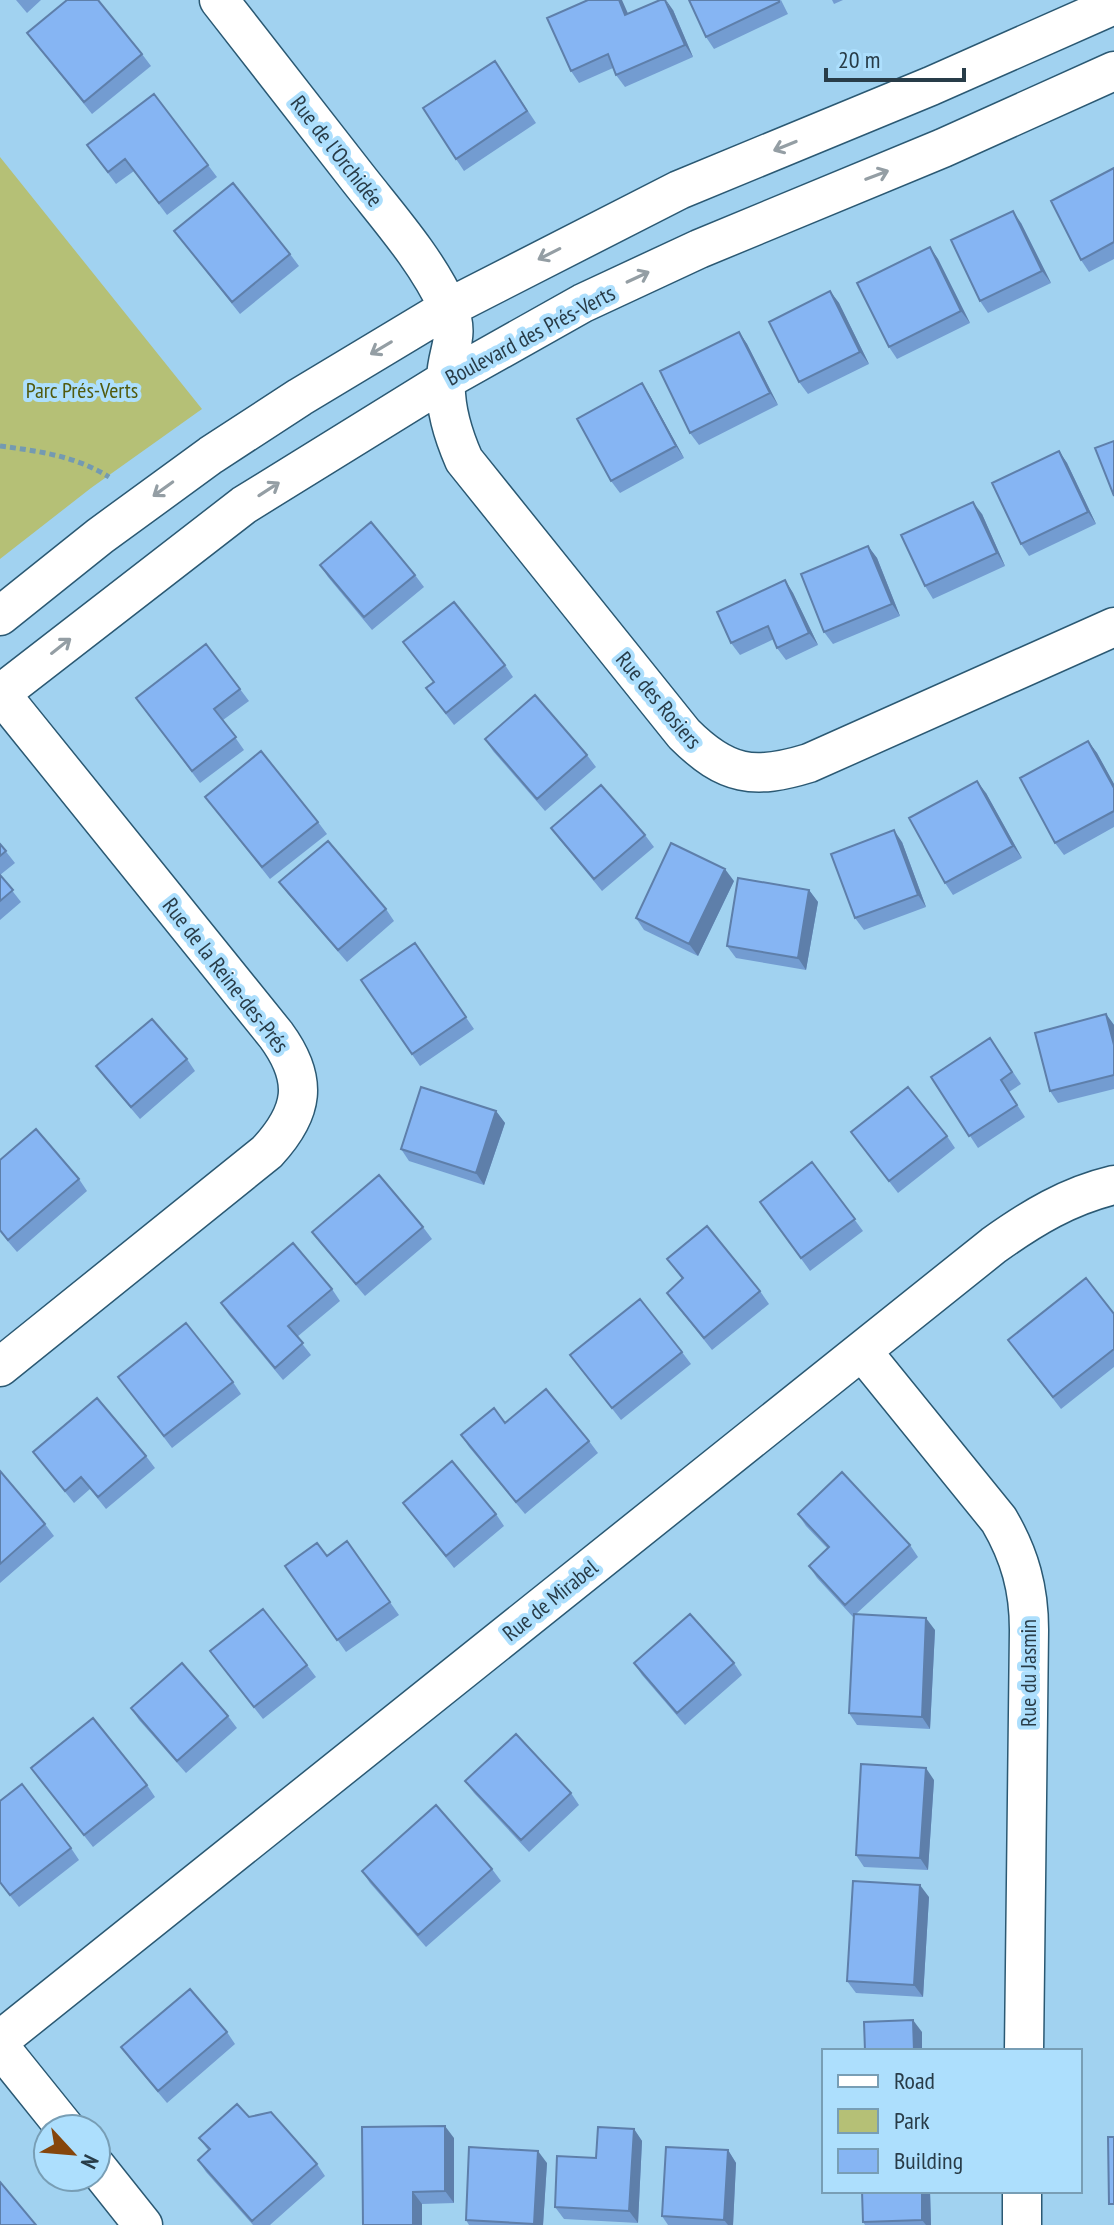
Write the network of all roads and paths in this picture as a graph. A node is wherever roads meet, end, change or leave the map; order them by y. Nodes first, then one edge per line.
1 (219, 0) edge
2 (1114, 5) edge
3 (1114, 71) edge
4 (448, 308) junction
5 (446, 380) junction
6 (0, 446) edge
7 (113, 480) dead end
8 (0, 616) edge
9 (1114, 627) edge
10 (0, 694) edge
11 (1114, 1185) edge
12 (862, 1351) junction
13 (0, 1367) edge
14 (0, 2040) edge
15 (0, 2047) edge
16 (1024, 2049) edge
17 (53, 2113) edge
18 (112, 2186) edge
19 (1022, 2193) edge
20 (143, 2225) edge
21 (1022, 2225) edge

1 - 4 street, Rue de l'Orchidée
2 -> 4 street
5 -> 3 street, Boulevard des Prés-Verts
4 - 5 street, Rue des Rosiers
4 -> 8 street
5 - 9 street, Rue des Rosiers
10 -> 5 street, Boulevard des Prés-Verts
6 - 7 path
10 - 13 street, Rue de la Reine-des-Prés
11 - 12 street, Rue de Mirabel
12 - 14 street, Rue de Mirabel
12 - 16 street, Rue du Jasmin
15 - 17 street
18 - 20 street
19 - 21 street

